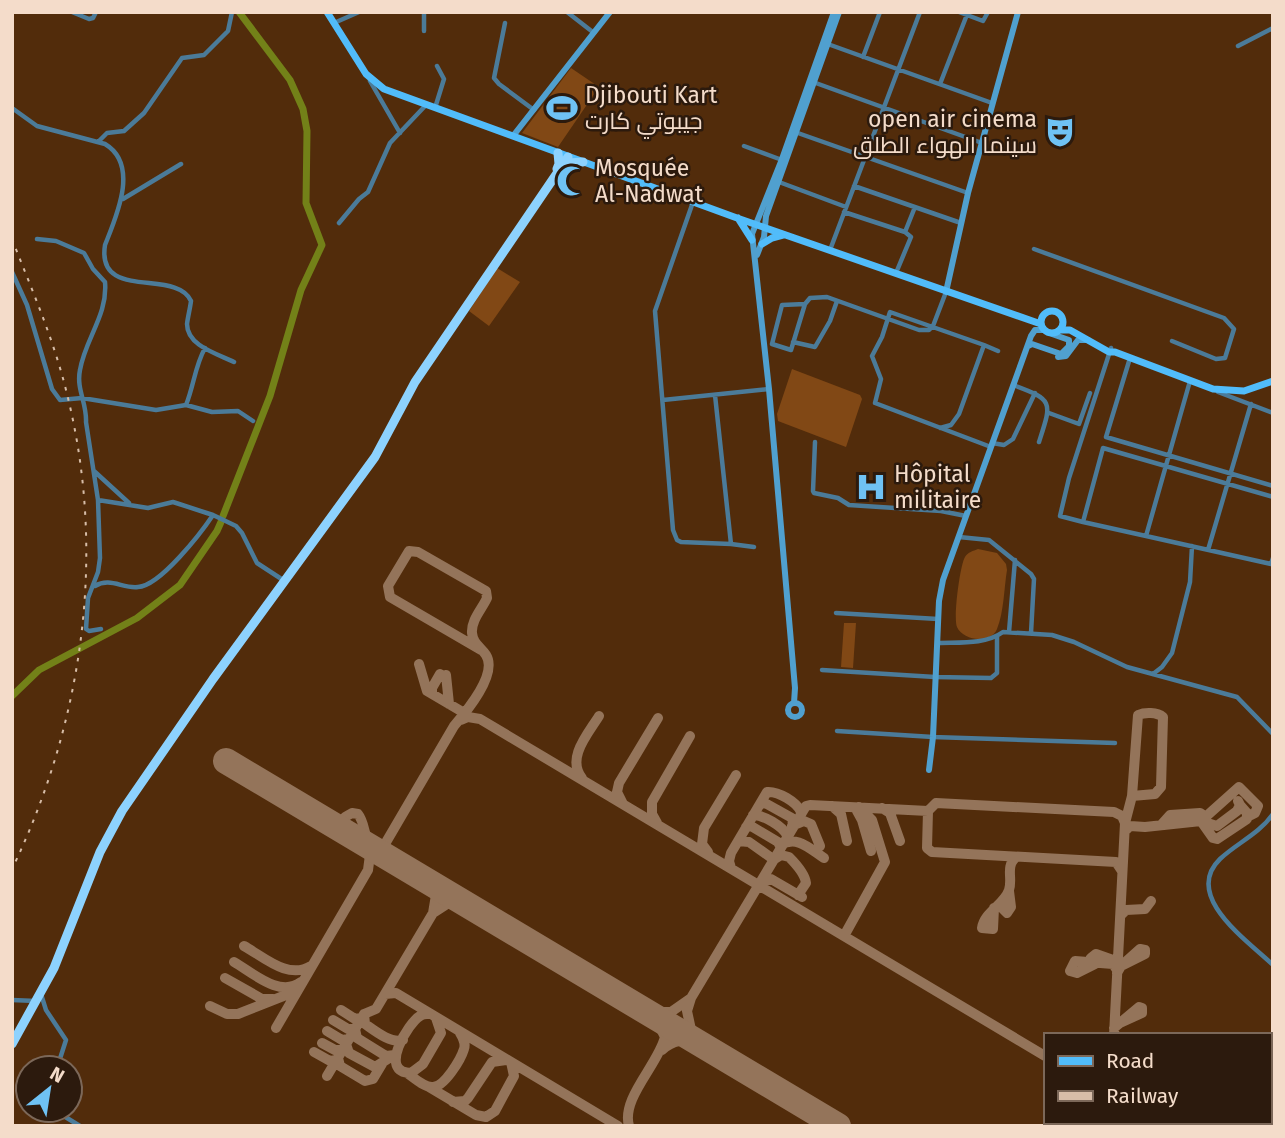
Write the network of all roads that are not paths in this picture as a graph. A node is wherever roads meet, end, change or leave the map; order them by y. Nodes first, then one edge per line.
1 (72, 12) edge
2 (96, 12) edge
3 (232, 12) edge
4 (327, 12) edge
5 (359, 12) edge
6 (424, 12) edge
7 (567, 12) edge
8 (610, 12) edge
9 (837, 12) edge
10 (880, 12) edge
11 (920, 12) edge
12 (959, 12) edge
13 (988, 12) edge
14 (1018, 12) edge
15 (967, 14) edge
16 (334, 23) junction
17 (505, 23) dead end
18 (1273, 28) edge
19 (424, 31) dead end
20 (594, 33) junction
21 (825, 43) junction
22 (1238, 46) dead end
23 (863, 57) junction
24 (436, 66) dead end
25 (899, 69) junction
26 (366, 74) junction
27 (811, 81) junction
28 (940, 85) junction
29 (992, 103) junction
30 (427, 104) junction
31 (12, 108) edge
32 (435, 108) junction
33 (884, 109) junction
34 (534, 110) junction
35 (794, 132) junction
36 (400, 133) junction
37 (513, 136) junction
38 (98, 142) junction
39 (982, 143) junction
40 (744, 146) dead end
41 (559, 153) junction
42 (866, 157) junction
43 (784, 161) junction
44 (583, 162) junction
45 (181, 164) dead end
46 (557, 170) junction
47 (779, 182) junction
48 (854, 186) junction
49 (968, 193) junction
50 (122, 200) junction
51 (693, 202) junction
52 (915, 207) junction
53 (845, 209) junction
54 (737, 218) junction
55 (340, 223) dead end
56 (961, 223) junction
57 (760, 225) junction
58 (905, 232) junction
59 (787, 234) junction
60 (37, 239) dead end
61 (752, 240) junction
62 (762, 244) junction
63 (1034, 249) dead end
64 (830, 250) junction
65 (756, 257) junction
66 (12, 272) edge
67 (114, 274) junction
68 (896, 274) junction
69 (106, 282) junction
70 (946, 292) junction
71 (837, 301) junction
72 (805, 304) junction
73 (1005, 311) junction
74 (1046, 313) junction
75 (887, 319) junction
76 (1063, 320) junction
77 (933, 326) junction
78 (1039, 326) junction
79 (1061, 330) junction
80 (1052, 334) junction
81 (1088, 340) junction
82 (1172, 341) dead end
83 (793, 342) junction
84 (984, 345) junction
85 (205, 348) junction
86 (1027, 348) junction
87 (998, 351) dead end
88 (1112, 351) junction
89 (1130, 358) junction
90 (234, 362) dead end
91 (1190, 381) junction
92 (1273, 382) edge
93 (1013, 385) junction
94 (769, 389) junction
95 (1213, 389) junction
96 (1035, 393) junction
97 (1090, 393) dead end
98 (715, 395) junction
99 (82, 398) junction
100 (663, 400) junction
101 (1251, 404) junction
102 (186, 405) junction
103 (1049, 413) junction
104 (1273, 413) edge
105 (253, 421) dead end
106 (940, 428) junction
107 (1106, 437) junction
108 (815, 442) dead end
109 (1039, 442) dead end
110 (992, 445) junction
111 (1103, 448) junction
112 (1167, 455) junction
113 (1164, 465) junction
114 (93, 469) junction
115 (1229, 474) junction
116 (1227, 484) junction
117 (1273, 486) edge
118 (1273, 497) edge
119 (98, 500) junction
120 (129, 504) junction
121 (213, 515) junction
122 (966, 516) junction
123 (1083, 522) junction
124 (1146, 536) junction
125 (959, 537) junction
126 (731, 544) junction
127 (1192, 546) junction
128 (754, 547) dead end
129 (1208, 550) junction
130 (1015, 559) junction
131 (1272, 562) edge
132 (284, 580) junction
133 (92, 589) junction
134 (836, 613) dead end
135 (938, 619) junction
136 (101, 629) dead end
137 (1009, 632) junction
138 (1031, 632) junction
139 (997, 636) junction
140 (937, 643) junction
141 (821, 670) dead end
142 (1153, 674) junction
143 (935, 677) junction
144 (797, 705) dead end
145 (837, 731) dead end
146 (1273, 734) edge
147 (933, 737) junction
148 (1115, 743) dead end
149 (929, 770) dead end
150 (1273, 814) edge
151 (1273, 965) edge
152 (39, 998) junction
153 (12, 1000) edge
154 (12, 1044) edge
155 (62, 1054) edge

1 - 2 street
3 - 38 street
4 - 16 main road
5 - 16 street
6 - 19 street
7 - 20 street
8 - 20 street
9 - 21 street
10 - 23 street
11 - 25 street
12 - 15 street
13 - 15 street
14 - 29 street
15 - 28 street
16 - 26 main road
17 - 34 street
18 - 22 street
20 - 34 street
21 - 23 street
21 - 27 street
23 - 25 street
24 - 32 street
25 - 28 street
25 - 33 street
26 - 30 main road
26 - 36 street
27 - 33 street
27 - 35 street
28 - 29 street
29 - 39 street
30 - 32 main road
30 - 36 street
31 - 38 street
32 - 37 main road
33 - 39 street
33 - 42 street
34 - 37 street
35 - 42 street
35 - 43 street
36 - 55 street
37 - 41 main road
38 - 50 street
39 - 49 street
40 - 43 street
41 - 44 main road
41 - 46 highway
41 - 46 highway
42 - 48 street
42 - 49 street
43 - 47 street
43 - 57 street
44 - 46 highway
44 - 51 main road
45 - 50 street
46 - 132 highway
47 - 53 street
47 - 57 street
48 - 52 street
48 - 53 street
49 - 56 street
50 - 67 street
51 - 54 main road
51 - 100 street
52 - 56 street
52 - 58 street
53 - 58 street
53 - 64 street
54 - 57 main road
54 - 61 main road
56 - 70 street
57 - 59 main road
57 - 61 street
57 - 62 street
58 - 68 street
59 - 62 main road
59 - 64 main road
60 - 69 street
61 - 65 street
62 - 65 street
63 - 82 street
64 - 68 main road
65 - 94 street
66 - 99 street
67 - 69 street
67 - 85 street
68 - 70 main road
69 - 99 street
70 - 73 main road
70 - 77 street
71 - 72 street
71 - 75 street
71 - 83 street
72 - 83 street
72 - 83 street
73 - 74 main road
73 - 78 main road
74 - 76 main road
74 - 78 main road
75 - 77 street
75 - 106 street
76 - 79 main road
76 - 88 main road
77 - 84 street
78 - 80 main road
78 - 86 street
79 - 80 main road
79 - 81 main road
80 - 86 street
81 - 86 street
81 - 88 main road
84 - 87 street
84 - 106 street
85 - 90 street
85 - 102 street
86 - 93 street
88 - 89 main road
88 - 123 street
89 - 91 main road
89 - 107 street
91 - 95 main road
91 - 112 street
92 - 95 main road
93 - 96 street
93 - 110 street
94 - 98 street
94 - 144 street
95 - 101 street
96 - 103 street
96 - 110 street
97 - 103 street
98 - 100 street
98 - 126 street
99 - 102 street
99 - 114 street
100 - 126 street
101 - 104 street
101 - 115 street
102 - 105 street
103 - 109 street
106 - 110 street
107 - 111 street
107 - 112 street
108 - 122 street
110 - 122 street
111 - 113 street
111 - 123 street
112 - 113 street
112 - 115 street
113 - 116 street
113 - 124 street
114 - 119 street
114 - 120 street
115 - 116 street
115 - 117 street
116 - 118 street
116 - 129 street
119 - 120 street
119 - 133 street
120 - 121 street
121 - 132 street
121 - 133 street
122 - 125 street
123 - 124 street
124 - 127 street
125 - 130 street
125 - 135 street
126 - 128 street
127 - 129 street
127 - 142 street
129 - 131 street
130 - 137 street
130 - 138 street
132 - 152 highway
133 - 136 street
134 - 135 street
135 - 140 street
137 - 138 street
137 - 139 street
138 - 142 street
139 - 140 street
139 - 143 street
140 - 143 street
141 - 143 street
142 - 146 street
143 - 147 street
145 - 147 street
147 - 148 street
147 - 149 street
150 - 151 street
152 - 153 street
152 - 154 highway
152 - 155 street

